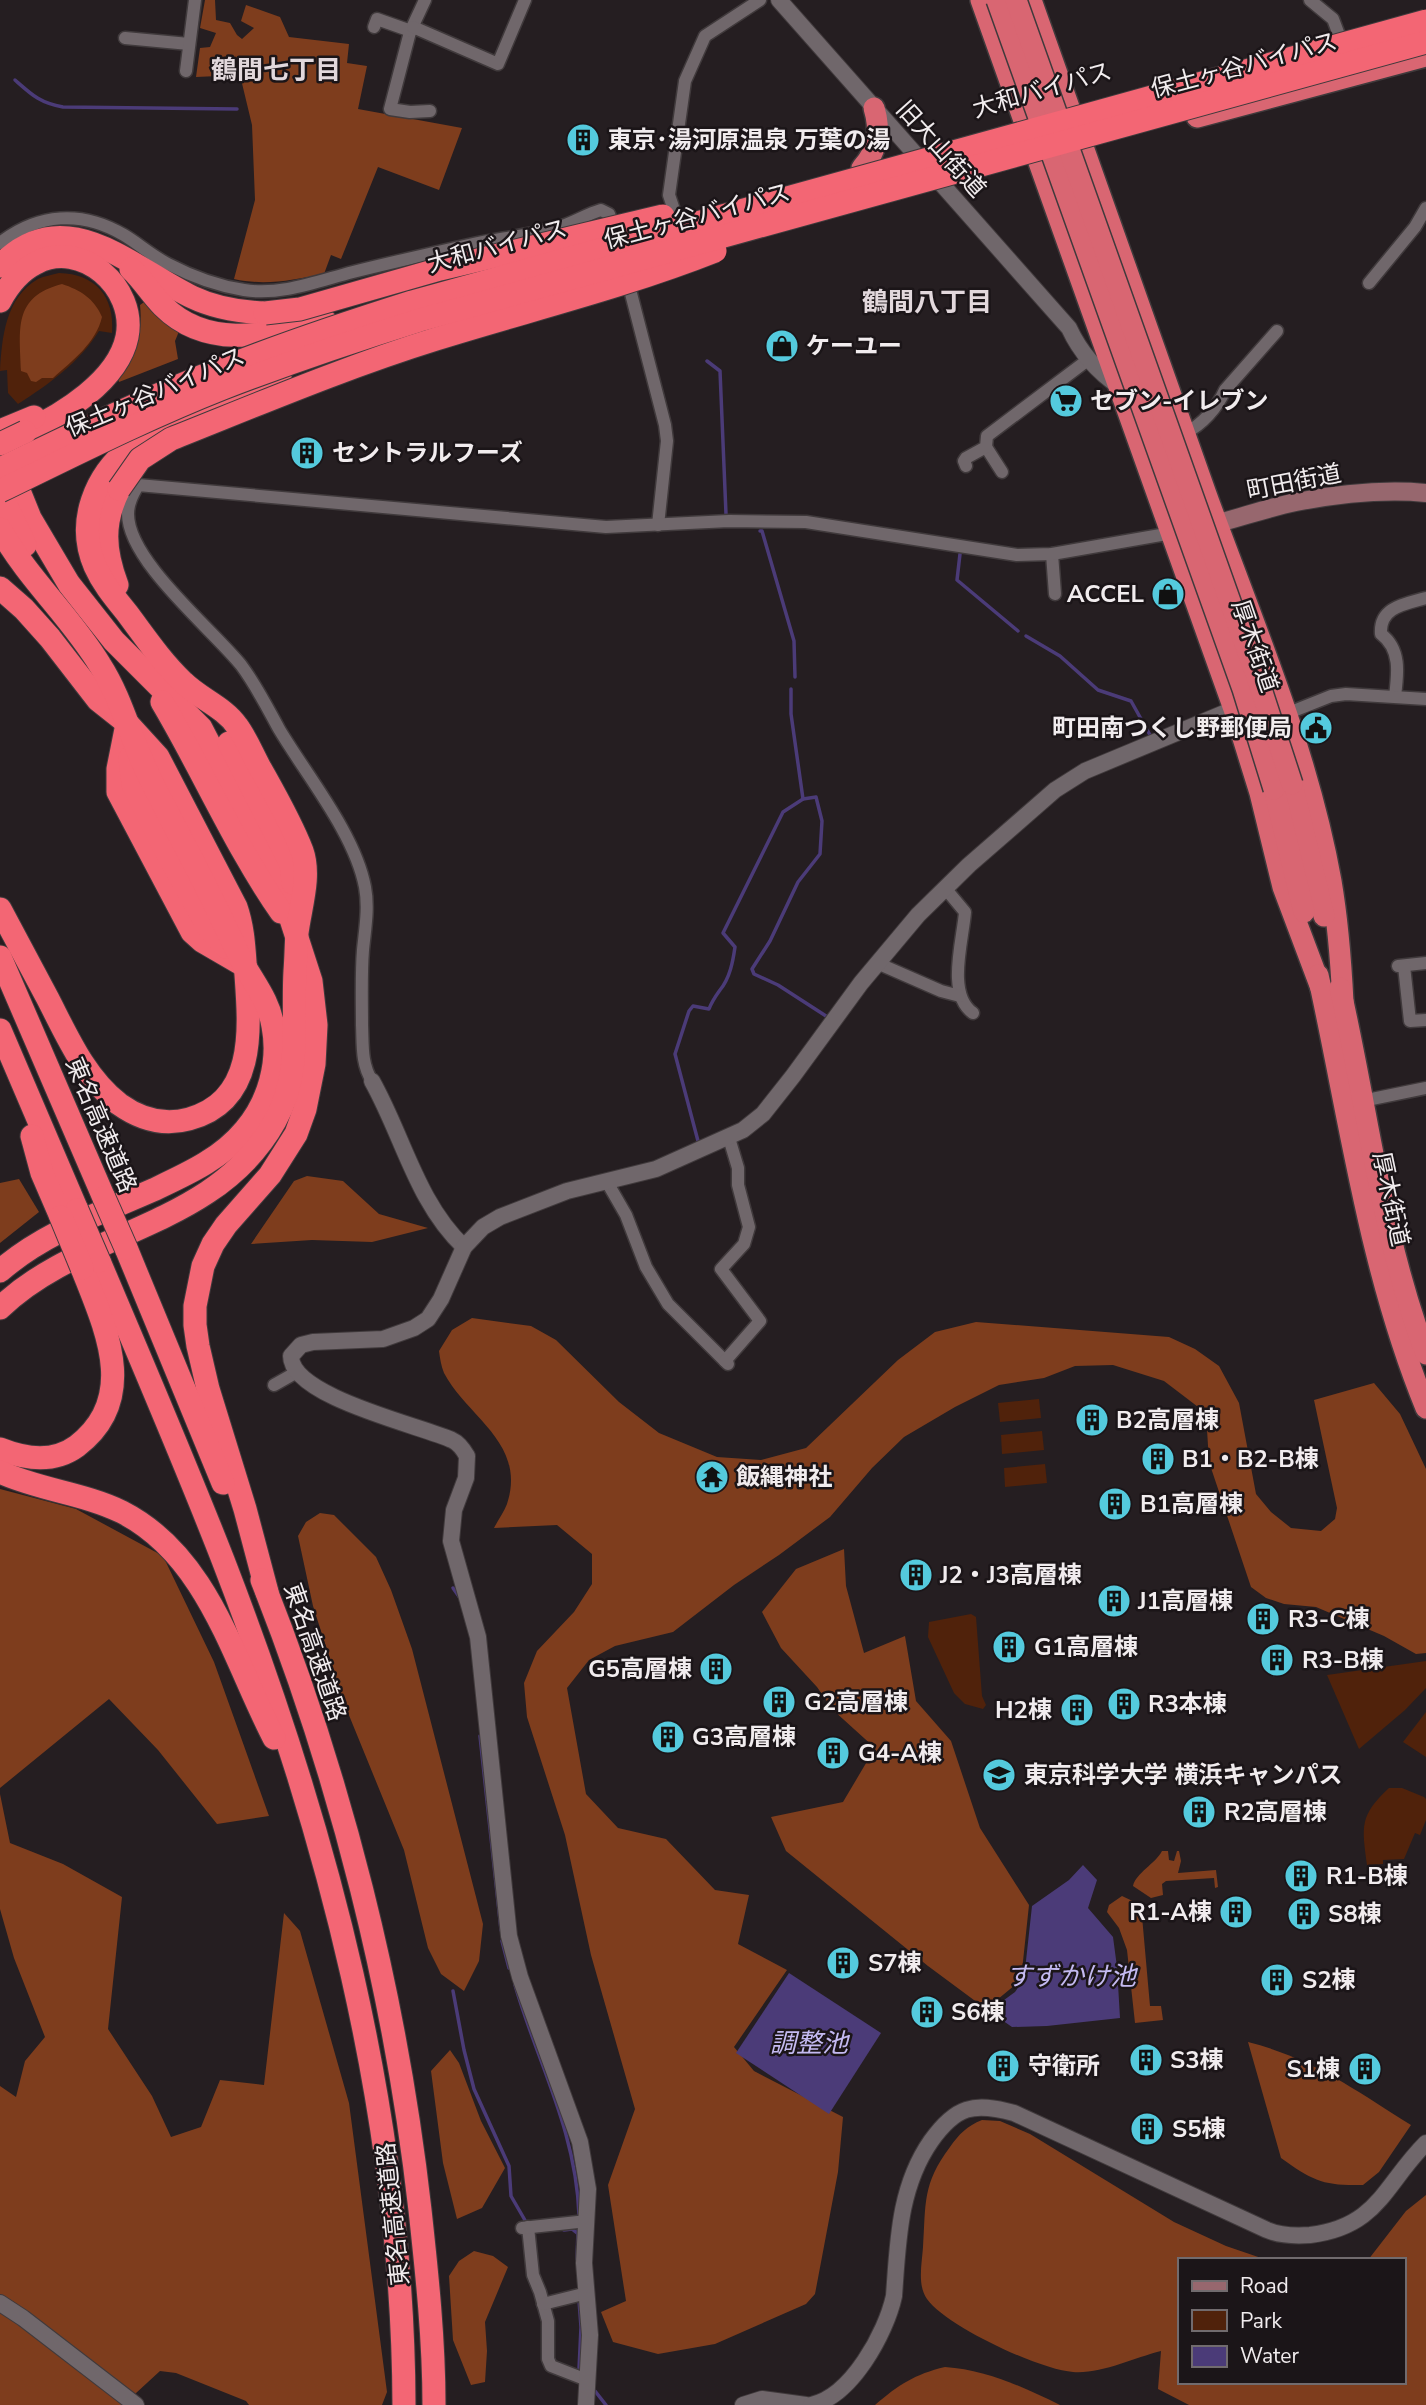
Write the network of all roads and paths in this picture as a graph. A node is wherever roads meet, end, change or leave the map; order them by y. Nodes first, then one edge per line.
1 (195, 0) edge
2 (425, 0) edge
3 (525, 0) edge
4 (760, 0) edge
5 (779, 0) edge
6 (981, 0) edge
7 (997, 0) edge
8 (1016, 0) edge
9 (1031, 0) edge
10 (1310, 0) edge
11 (1426, 10) edge
12 (1426, 21) edge
13 (374, 27) dead end
14 (412, 29) junction
15 (1043, 34) junction
16 (1339, 35) junction
17 (125, 38) dead end
18 (189, 44) junction
19 (1423, 55) edge
20 (1001, 56) junction
21 (186, 71) dead end
22 (874, 108) junction
23 (1069, 110) junction
24 (430, 111) dead end
25 (1024, 122) junction
26 (1082, 147) junction
27 (922, 156) junction
28 (1037, 159) junction
29 (860, 173) junction
30 (942, 184) junction
31 (1100, 198) junction
32 (826, 207) junction
33 (1426, 208) edge
34 (1057, 214) junction
35 (678, 222) junction
36 (618, 240) junction
37 (0, 243) edge
38 (101, 246) junction
39 (0, 266) edge
40 (626, 272) junction
41 (1368, 284) dead end
42 (0, 301) edge
43 (326, 322) junction
44 (1098, 327) junction
45 (1069, 328) junction
46 (1277, 331) dead end
47 (1089, 359) junction
48 (280, 376) junction
49 (1120, 387) junction
50 (0, 431) edge
51 (25, 433) junction
52 (1185, 433) junction
53 (984, 436) junction
54 (0, 442) edge
55 (0, 460) edge
56 (966, 467) dead end
57 (0, 469) edge
58 (1002, 472) dead end
59 (0, 491) edge
60 (1426, 493) edge
61 (0, 498) edge
62 (1217, 523) junction
63 (658, 525) junction
64 (0, 529) edge
65 (1172, 533) junction
66 (1052, 554) junction
67 (0, 588) edge
68 (1055, 594) dead end
69 (1426, 598) edge
70 (128, 615) junction
71 (71, 623) junction
72 (153, 666) junction
73 (1274, 678) junction
74 (185, 692) junction
75 (1395, 696) junction
76 (1426, 699) edge
77 (1234, 709) junction
78 (1286, 714) junction
79 (127, 723) junction
80 (206, 724) junction
81 (1283, 786) junction
82 (945, 888) junction
83 (0, 909) edge
84 (297, 935) junction
85 (0, 957) edge
86 (877, 963) junction
87 (1426, 963) edge
88 (245, 967) junction
89 (1321, 988) junction
90 (960, 996) junction
91 (1343, 1002) junction
92 (973, 1013) dead end
93 (1426, 1020) edge
94 (4, 1039) edge
95 (372, 1081) joint
96 (1426, 1088) edge
97 (1362, 1101) junction
98 (729, 1138) junction
99 (261, 1142) junction
100 (607, 1182) junction
101 (464, 1247) junction
102 (90, 1265) junction
103 (0, 1272) edge
104 (0, 1298) edge
105 (0, 1308) edge
106 (1426, 1354) edge
107 (297, 1373) junction
108 (274, 1385) dead end
109 (1426, 1408) edge
110 (0, 1449) edge
111 (0, 1472) edge
112 (267, 1592) junction
113 (303, 1794) junction
114 (1426, 2143) edge
115 (587, 2221) junction
116 (587, 2293) junction
117 (0, 2303) edge
118 (544, 2305) junction
119 (587, 2380) junction
120 (404, 2400) edge
121 (434, 2401) edge
122 (136, 2405) edge
123 (586, 2405) edge
124 (743, 2405) edge
125 (806, 2405) edge
126 (811, 2405) edge

1 - 18 street
2 - 14 street
3 - 14 street
4 - 35 street
5 - 22 street, 旧大山街道
6 - 20 highway
7 - 81 highway, 厚木街道, bridge
8 - 81 highway, 厚木街道, bridge
9 - 15 highway
10 - 16 street
11 - 16 highway, 大和バイパス
12 - 27 highway, 保土ヶ谷バイパス, bridge
13 - 14 street
14 - 24 street
15 - 20 highway
15 - 23 highway
16 - 23 highway, 大和バイパス
17 - 18 street
18 - 21 street
19 - 26 highway
19 - 32 highway, 保土ヶ谷バイパス, bridge
20 - 25 highway
22 - 27 street, 旧大山街道
22 - 29 highway
23 - 25 highway, 大和バイパス
23 - 26 highway
25 - 27 highway, 大和バイパス
25 - 28 highway
26 - 28 highway
26 - 31 highway
27 - 29 highway, 保土ヶ谷バイパス, bridge
27 - 30 street, 旧大山街道
28 - 30 highway
28 - 34 highway
29 - 35 highway, 大和バイパス
29 - 38 highway, bridge
29 - 57 highway, 保土ヶ谷バイパス, bridge
30 - 40 highway
30 - 45 street, 旧大山街道
31 - 34 highway
31 - 52 highway
32 - 59 highway, 保土ヶ谷バイパス, bridge
32 - 70 highway, bridge
33 - 41 street
34 - 44 highway
35 - 36 highway, 大和バイパス
36 - 37 street
36 - 40 street
36 - 43 highway, 大和バイパス
38 - 39 highway
38 - 43 highway
40 - 48 highway
40 - 63 street
42 - 51 highway
43 - 51 highway, 大和バイパス
44 - 45 street
44 - 49 highway
45 - 47 street, 旧大山街道
46 - 52 street
47 - 49 street, 旧大山街道
47 - 53 street
48 - 61 highway
48 - 70 highway
49 - 65 highway
50 - 51 highway
51 - 54 highway, bridge
51 - 55 highway, 大和バイパス
52 - 62 highway
53 - 56 street
53 - 58 street
54 - 72 highway
59 - 71 highway
60 - 62 main road, 町田街道
62 - 65 main road, 町田街道
62 - 73 highway
63 - 66 street
63 - 95 street
64 - 71 highway
65 - 66 street
65 - 77 highway
66 - 68 street
67 - 79 highway
69 - 75 street
70 - 72 highway
71 - 79 highway
72 - 74 highway
72 - 80 highway
72 - 84 highway
73 - 77 highway
73 - 78 highway
74 - 80 highway
74 - 84 highway
75 - 76 street
75 - 78 street
77 - 82 street
77 - 89 highway
78 - 91 highway
79 - 88 highway
79 - 88 highway
80 - 84 highway
81 - 89 highway, 厚木街道
81 - 91 highway, 厚木街道
82 - 86 street
82 - 90 street
83 - 88 highway
84 - 99 highway
84 - 112 highway
85 - 112 highway, 東名高速道路, bridge
86 - 90 street
86 - 98 street
87 - 93 street
88 - 103 highway
89 - 109 highway, 厚木街道
90 - 92 street
91 - 97 highway, 厚木街道
94 - 102 highway, 東名高速道路, bridge
95 - 101 street
96 - 97 street
97 - 106 highway, 厚木街道
98 - 100 street
98 - 100 street
99 - 104 highway
99 - 105 highway
100 - 101 street
101 - 107 street
102 - 110 highway
102 - 113 highway, 東名高速道路
107 - 108 street
107 - 115 street
111 - 113 highway
112 - 121 highway, 東名高速道路
113 - 120 highway, 東名高速道路
114 - 126 street
115 - 116 street
115 - 118 street
116 - 118 street
116 - 119 street
117 - 122 street
118 - 119 street
119 - 123 street
124 - 125 street

